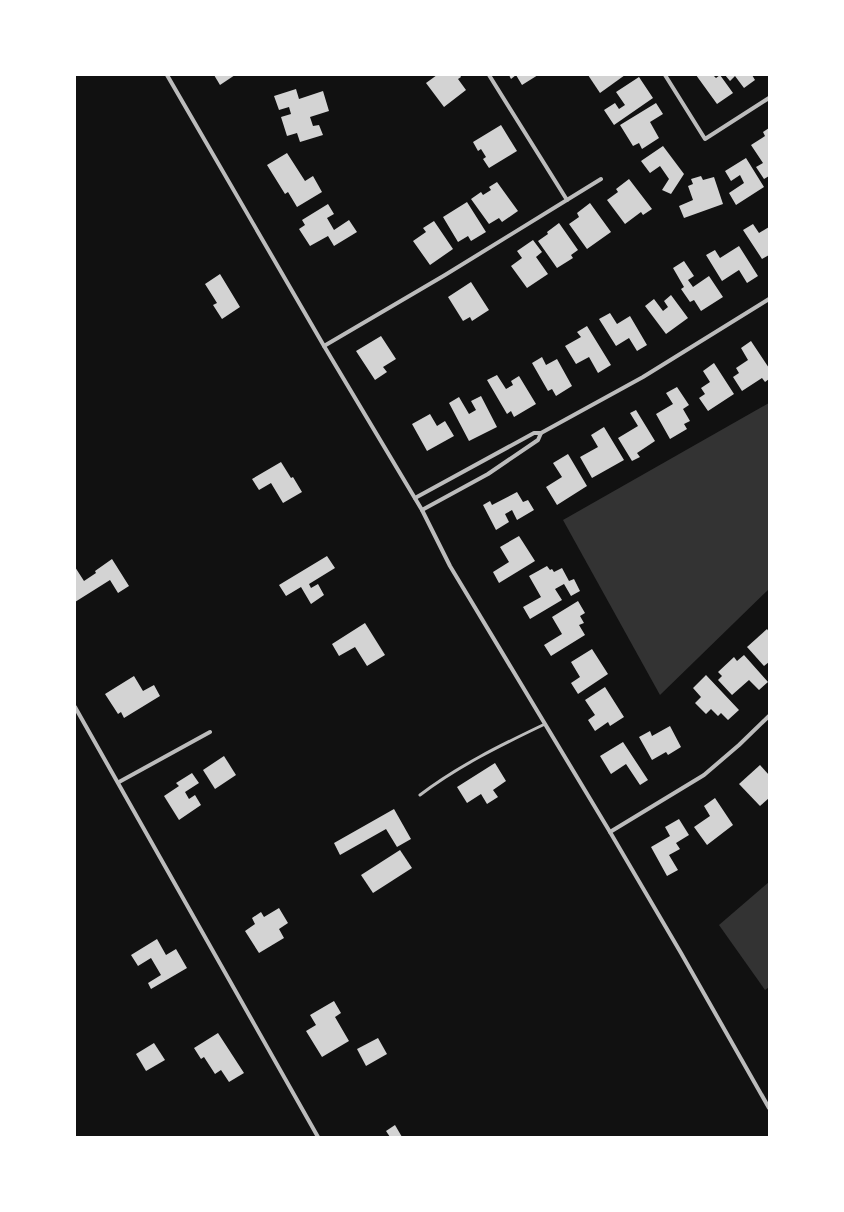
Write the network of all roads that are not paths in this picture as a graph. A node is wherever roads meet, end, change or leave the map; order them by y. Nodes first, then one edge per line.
1 (167, 75) edge
2 (489, 75) edge
3 (665, 75) edge
4 (769, 98) edge
5 (601, 179) dead end
6 (567, 200) junction
7 (769, 299) edge
8 (324, 346) junction
9 (541, 433) junction
10 (415, 498) junction
11 (422, 510) junction
12 (75, 707) edge
13 (769, 716) edge
14 (545, 724) junction
15 (210, 732) dead end
16 (119, 782) junction
17 (420, 795) dead end
18 (610, 832) junction
19 (769, 1108) edge
20 (318, 1137) edge

1 - 8 street
2 - 6 street
3 - 4 street
5 - 6 street
6 - 8 street
7 - 9 street
8 - 10 street
9 - 10 street
9 - 11 street
10 - 11 street
11 - 14 street
12 - 16 street
13 - 18 street
14 - 17 lane
14 - 18 street
15 - 16 street
16 - 20 street
18 - 19 street

